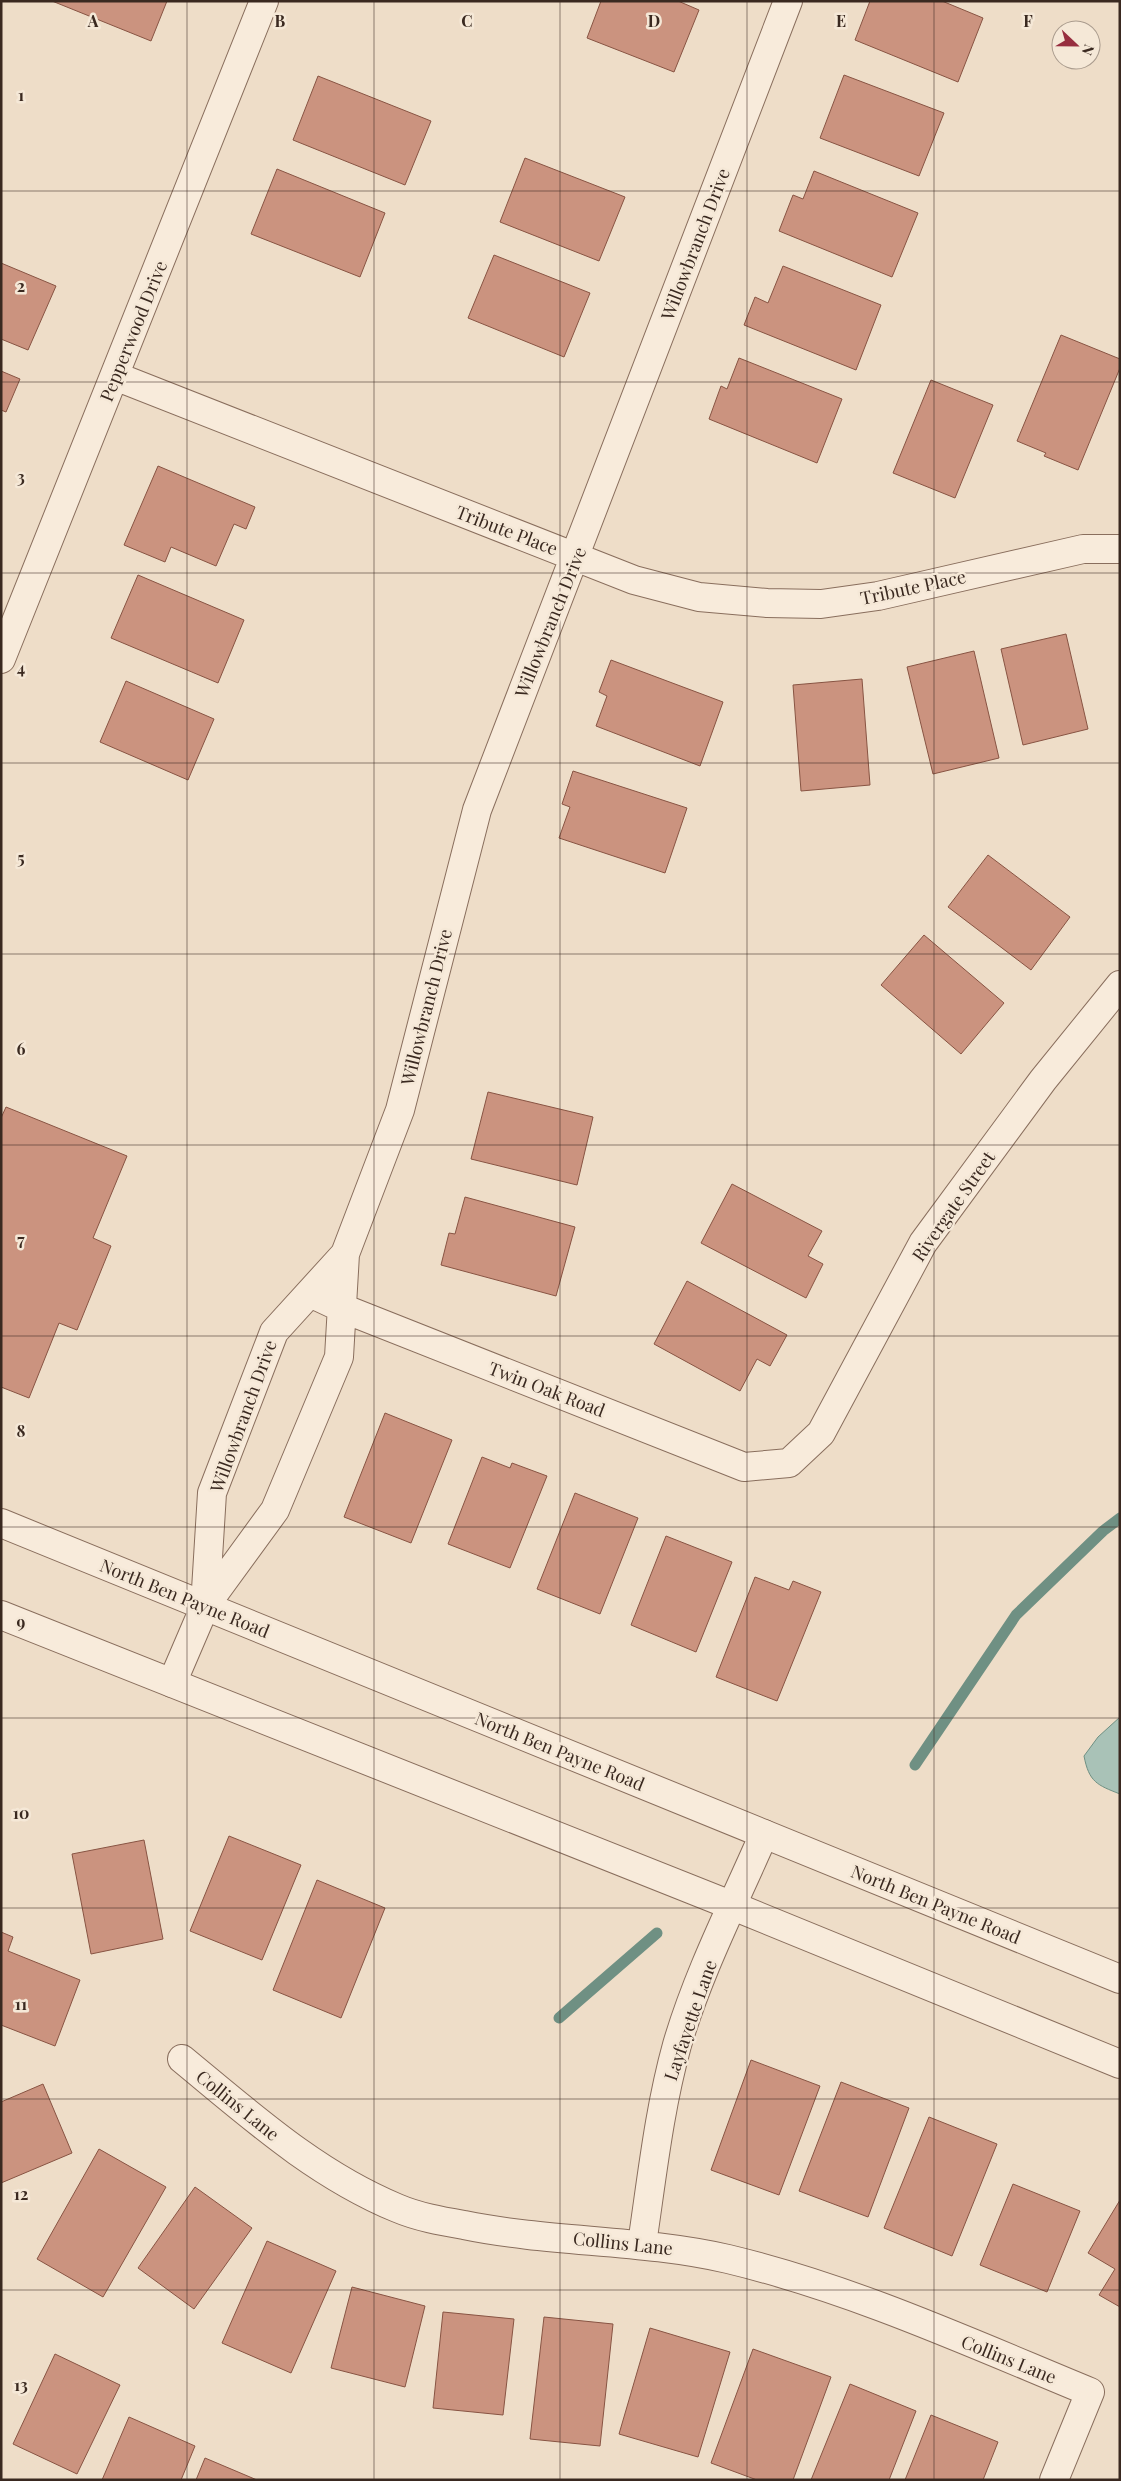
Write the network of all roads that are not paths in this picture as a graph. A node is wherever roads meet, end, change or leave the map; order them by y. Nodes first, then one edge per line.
1 (264, 1) edge
2 (788, 1) edge
3 (115, 376) junction
4 (1120, 549) edge
5 (576, 557) junction
6 (1, 659) edge
7 (1120, 985) edge
8 (345, 1254) junction
9 (310, 1293) junction
10 (342, 1308) junction
11 (789, 1463) joint
12 (1, 1523) edge
13 (205, 1606) junction
14 (1, 1615) edge
15 (172, 1683) junction
16 (764, 1834) junction
17 (733, 1906) junction
18 (1120, 1978) edge
19 (182, 2060) dead end
20 (1120, 2064) edge
21 (642, 2244) junction
22 (1054, 2480) edge

1 - 3 street, Pepperwood Drive
2 - 5 street, Willowbranch Drive
3 - 5 street, Tribute Place
3 - 6 street, Pepperwood Drive
4 - 5 street, Tribute Place
5 - 8 street, Willowbranch Drive
7 - 11 street, Rivergate Street
8 - 9 street, Willowbranch Drive
8 - 10 street, Willowbranch Drive
9 - 10 street, Twin Oak Road
9 - 13 street, Willowbranch Drive
10 - 11 street, Twin Oak Road
10 - 13 street, Willowbranch Drive
12 - 13 street, North Ben Payne Road
13 - 15 street, Willowbranch Drive
13 - 16 street, North Ben Payne Road
14 - 15 street
15 - 17 street
16 - 17 street, Layfayette Lane
16 - 18 street, North Ben Payne Road
17 - 20 street
17 - 21 street, Layfayette Lane
19 - 21 street, Collins Lane
21 - 22 street, Collins Lane

